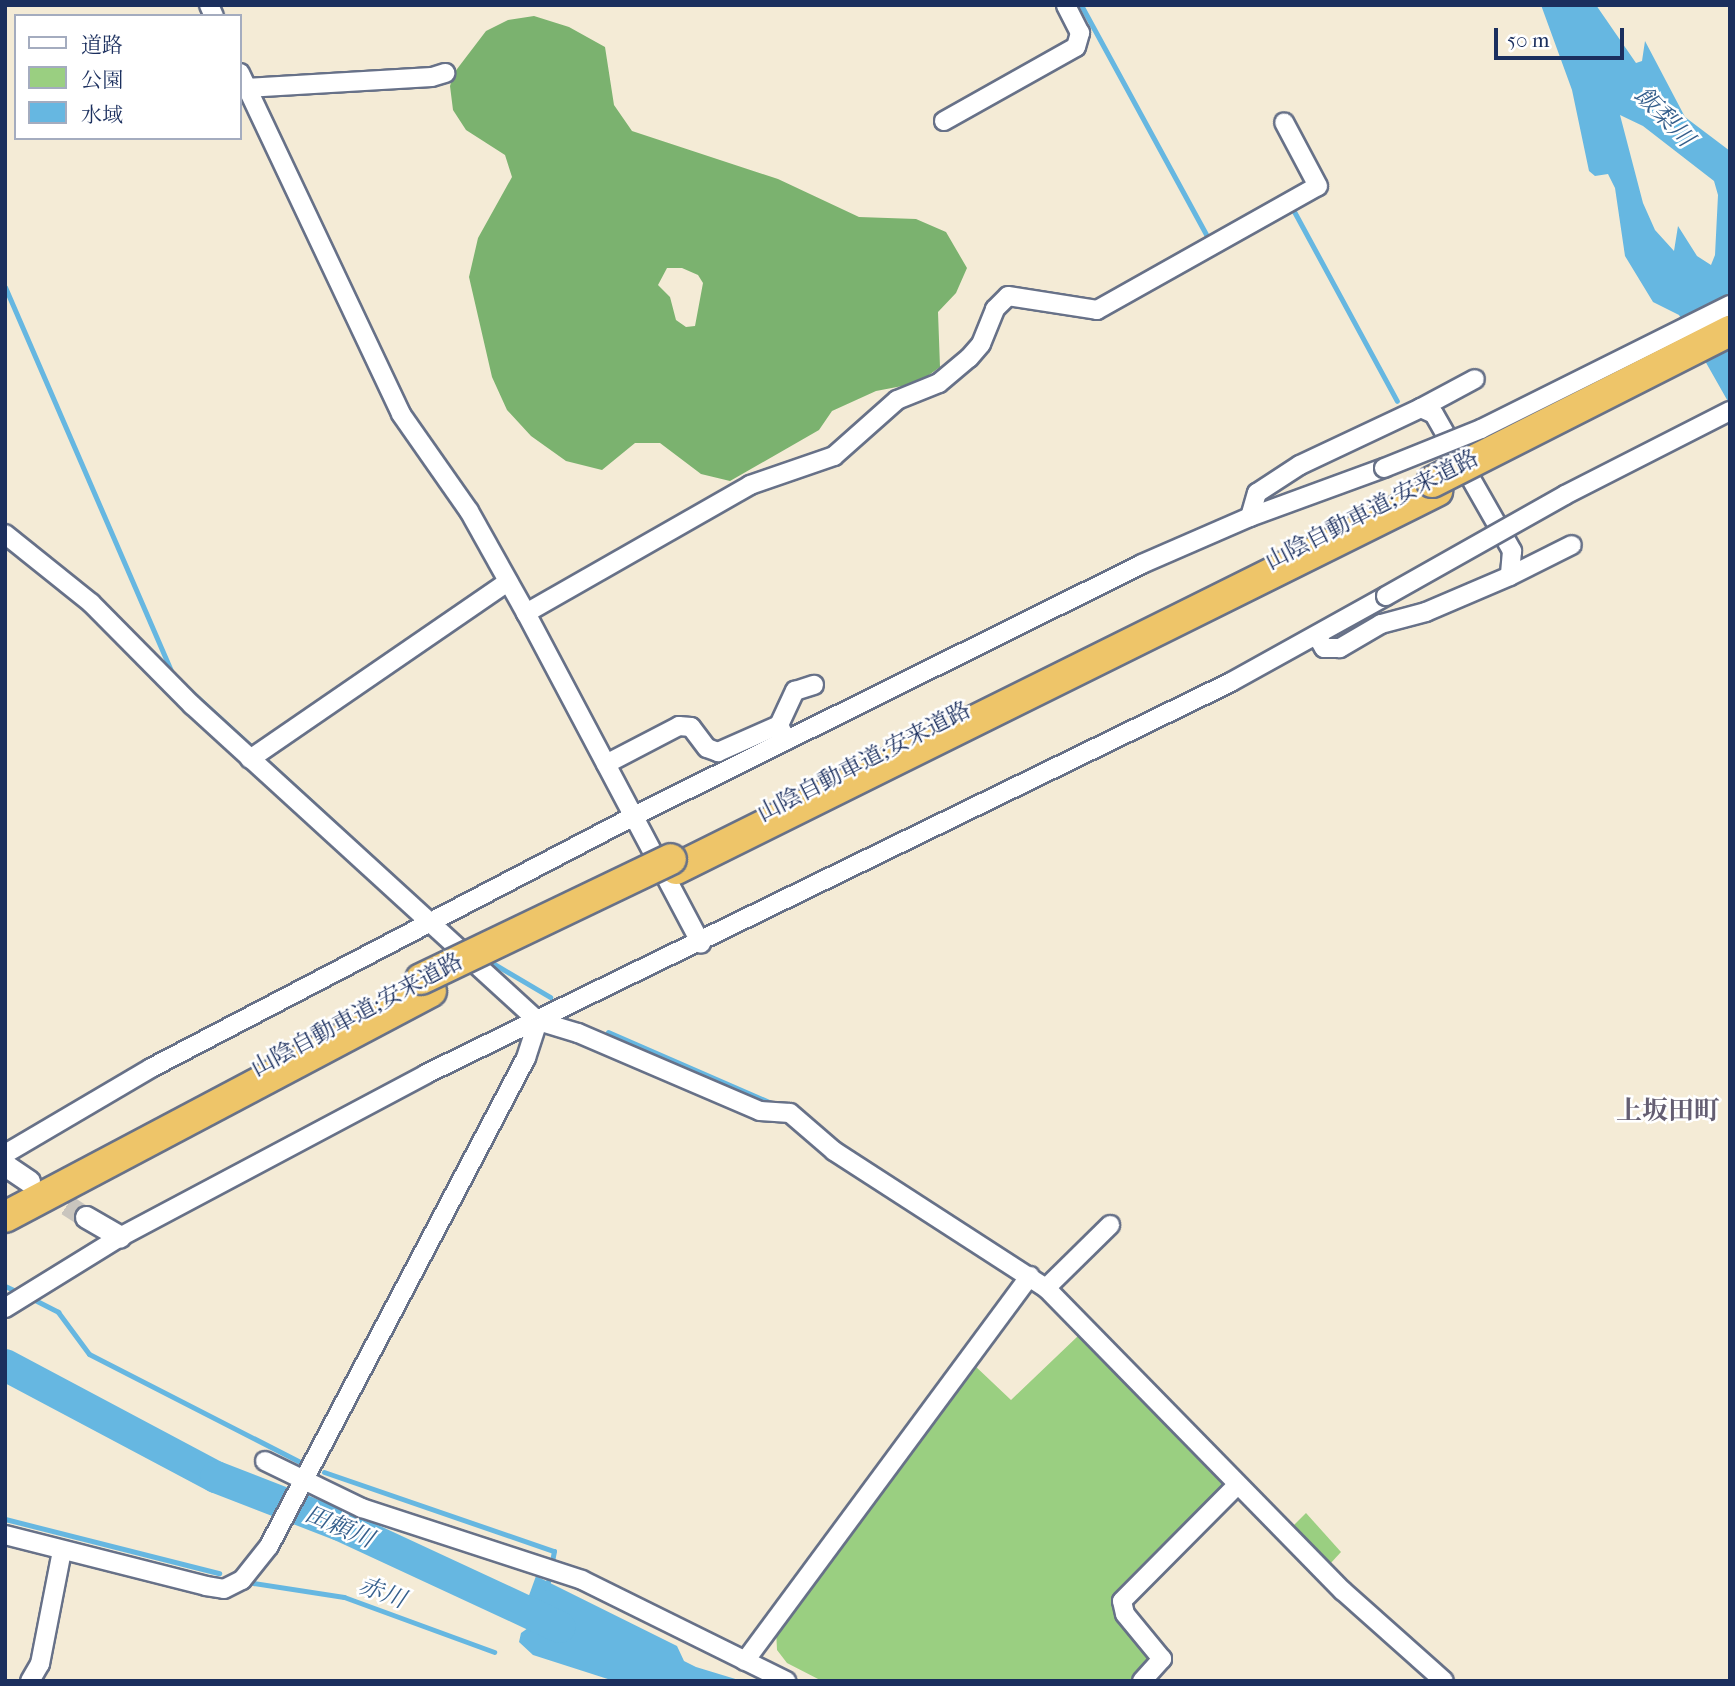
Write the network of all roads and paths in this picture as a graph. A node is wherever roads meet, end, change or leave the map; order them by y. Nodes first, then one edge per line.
1 (1066, 5) edge
2 (445, 72) dead end
3 (243, 81) edge
4 (944, 121) dead end
5 (1284, 122) dead end
6 (1730, 305) edge
7 (1730, 331) edge
8 (1730, 345) edge
9 (1475, 379) dead end
10 (1421, 408) junction
11 (1730, 411) edge
12 (1435, 486) junction
13 (1250, 517) junction
14 (5, 534) edge
15 (1572, 545) dead end
16 (1510, 576) junction
17 (508, 582) junction
18 (526, 612) junction
19 (1317, 636) junction
20 (814, 685) dead end
21 (783, 732) junction
22 (256, 755) junction
23 (606, 764) junction
24 (634, 816) junction
25 (429, 924) junction
26 (701, 944) junction
27 (538, 1021) junction
28 (5, 1154) edge
29 (5, 1165) edge
30 (16, 1202) edge
31 (86, 1217) tunnel mouth
32 (1110, 1225) dead end
33 (120, 1237) junction
34 (1030, 1276) junction
35 (1046, 1287) junction
36 (5, 1308) edge
37 (265, 1461) dead end
38 (302, 1482) junction
39 (1237, 1485) junction
40 (5, 1535) edge
41 (62, 1551) junction
42 (745, 1661) junction
43 (30, 1681) edge
44 (786, 1681) edge
45 (1142, 1681) edge
46 (1444, 1681) edge

1 - 4 street
2 - 3 street
3 - 17 street
5 - 18 street
6 - 13 street, bridge
7 - 12 highway, 山陰自動車道;安来道路, bridge
8 - 12 highway, 山陰自動車道;安来道路
9 - 10 street
10 - 13 street
10 - 16 street
11 - 19 street, bridge
12 - 30 highway, 山陰自動車道;安来道路, bridge
13 - 21 street
14 - 22 street
15 - 16 street
16 - 19 street
17 - 18 street
17 - 22 street
18 - 23 street
19 - 26 street
20 - 21 street
21 - 23 street
21 - 24 street
22 - 25 street
23 - 24 street
24 - 25 street
24 - 26 street
25 - 27 street
25 - 28 street
26 - 27 street
27 - 33 street
27 - 34 street
27 - 38 street
29 - 30 street
31 - 33 street
32 - 35 street
33 - 36 street
34 - 35 street
34 - 42 street
35 - 39 street
37 - 38 street
38 - 41 street
38 - 42 street
39 - 45 street
39 - 46 street
40 - 41 street
41 - 43 street
42 - 44 street

